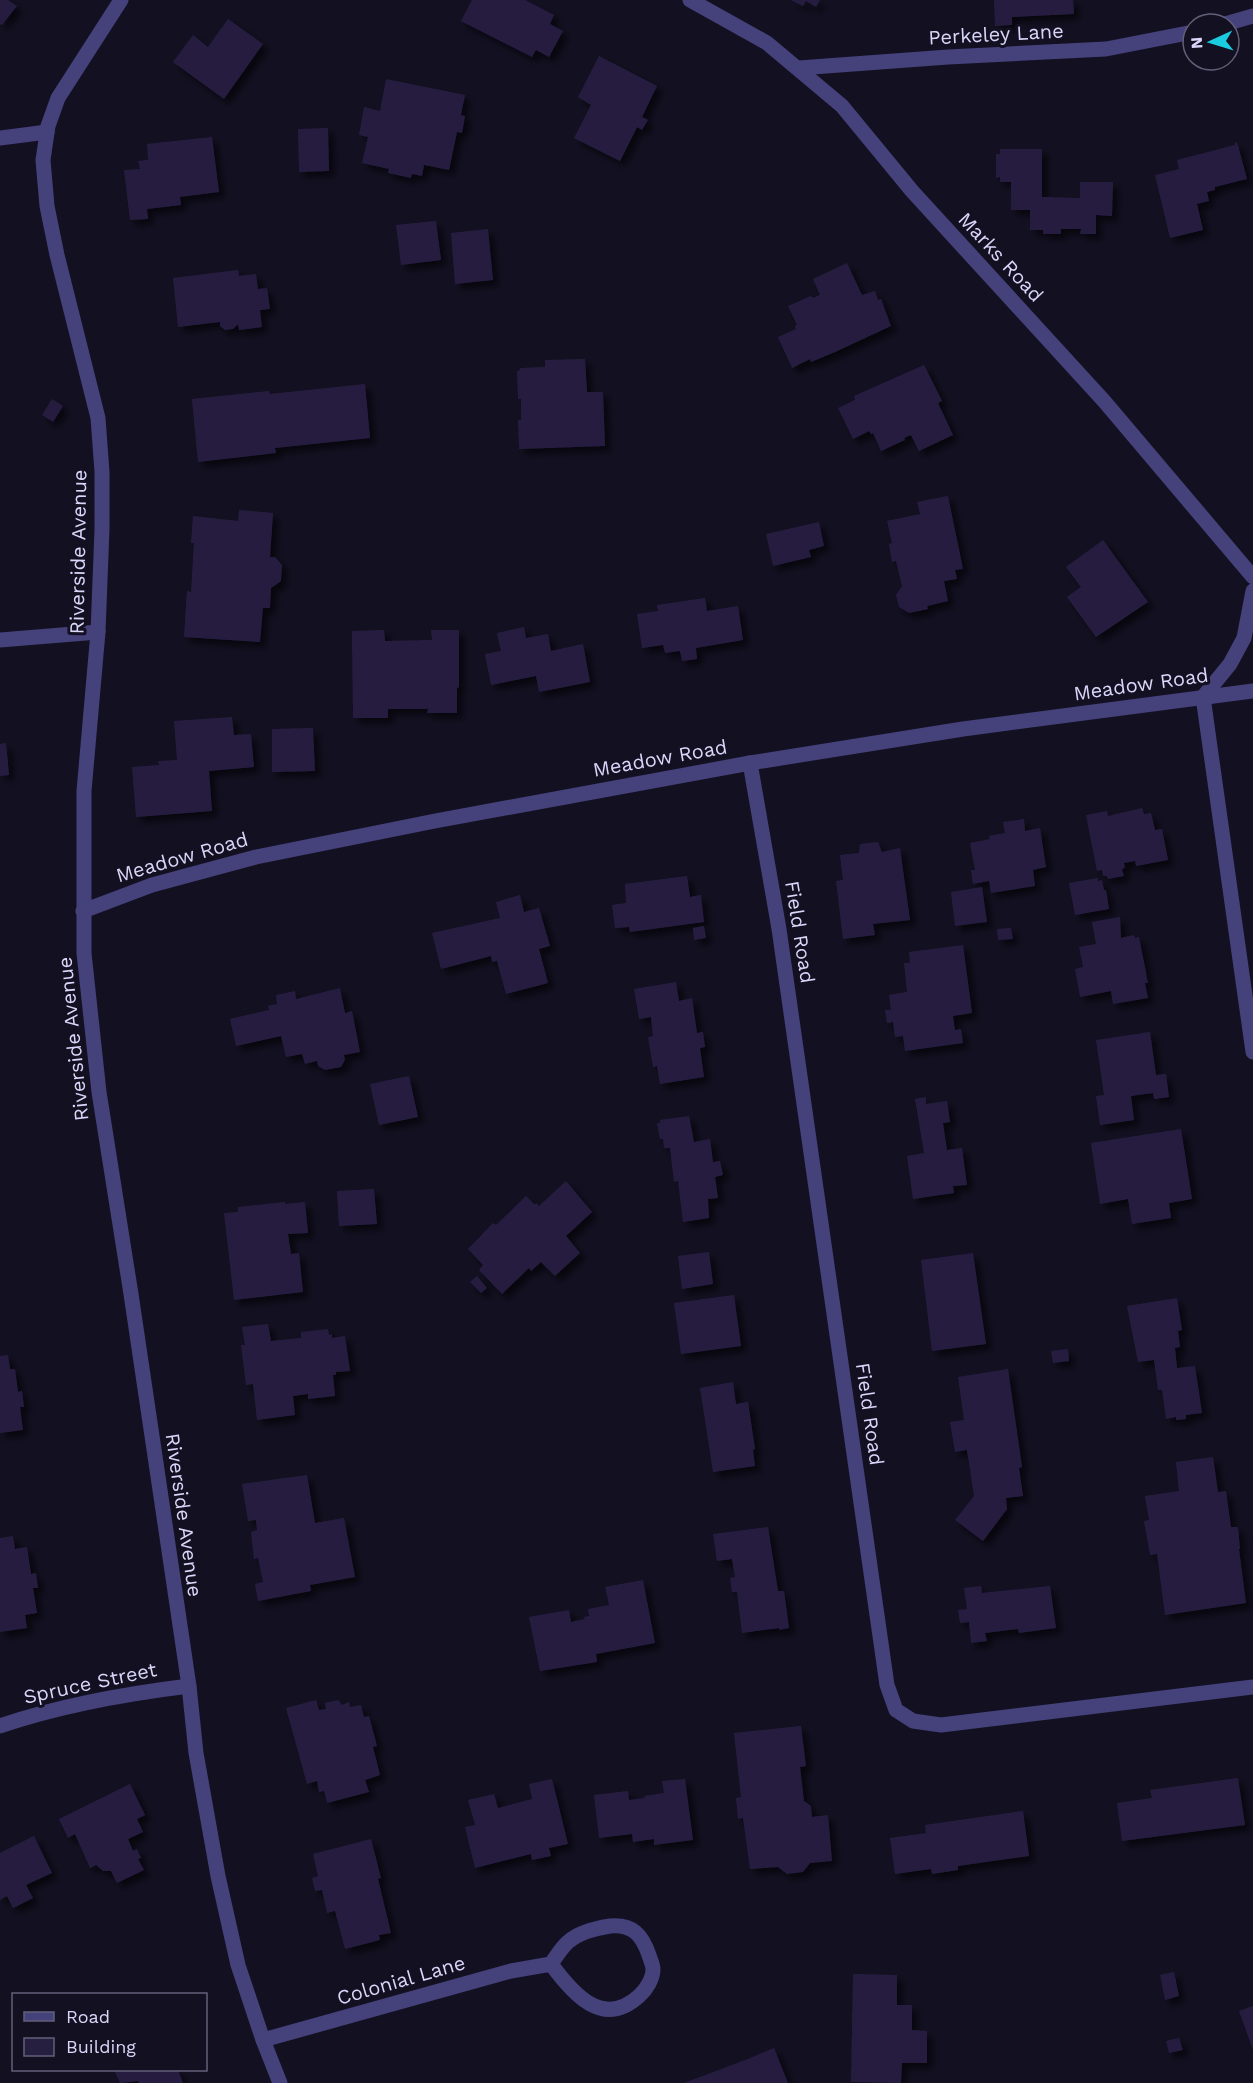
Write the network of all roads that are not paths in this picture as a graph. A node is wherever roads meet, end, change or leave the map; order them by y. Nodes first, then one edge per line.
1 (121, 0) edge
2 (690, 0) edge
3 (1181, 34) edge
4 (799, 68) junction
5 (47, 132) junction
6 (0, 138) edge
7 (1253, 577) edge
8 (1253, 591) edge
9 (98, 632) junction
10 (0, 640) edge
11 (1253, 691) edge
12 (1203, 697) junction
13 (750, 763) junction
14 (83, 911) junction
15 (1253, 1052) edge
16 (189, 1686) junction
17 (1253, 1687) edge
18 (0, 1726) edge
19 (551, 1964) junction
20 (263, 2040) junction
21 (280, 2083) edge

1 - 5 street, Riverside Avenue
2 - 4 street, Marks Road
3 - 4 street, Perkeley Lane
4 - 7 street, Marks Road
5 - 6 street
5 - 9 street, Riverside Avenue
8 - 12 street
9 - 10 street
9 - 14 street, Riverside Avenue
11 - 12 street, Meadow Road
12 - 13 street, Meadow Road
12 - 15 street
13 - 14 street, Meadow Road
13 - 17 street, Field Road
14 - 16 street, Riverside Avenue
16 - 18 street, Spruce Street
16 - 20 street, Riverside Avenue
19 - 19 street
19 - 20 street, Colonial Lane
20 - 21 street, Riverside Avenue

